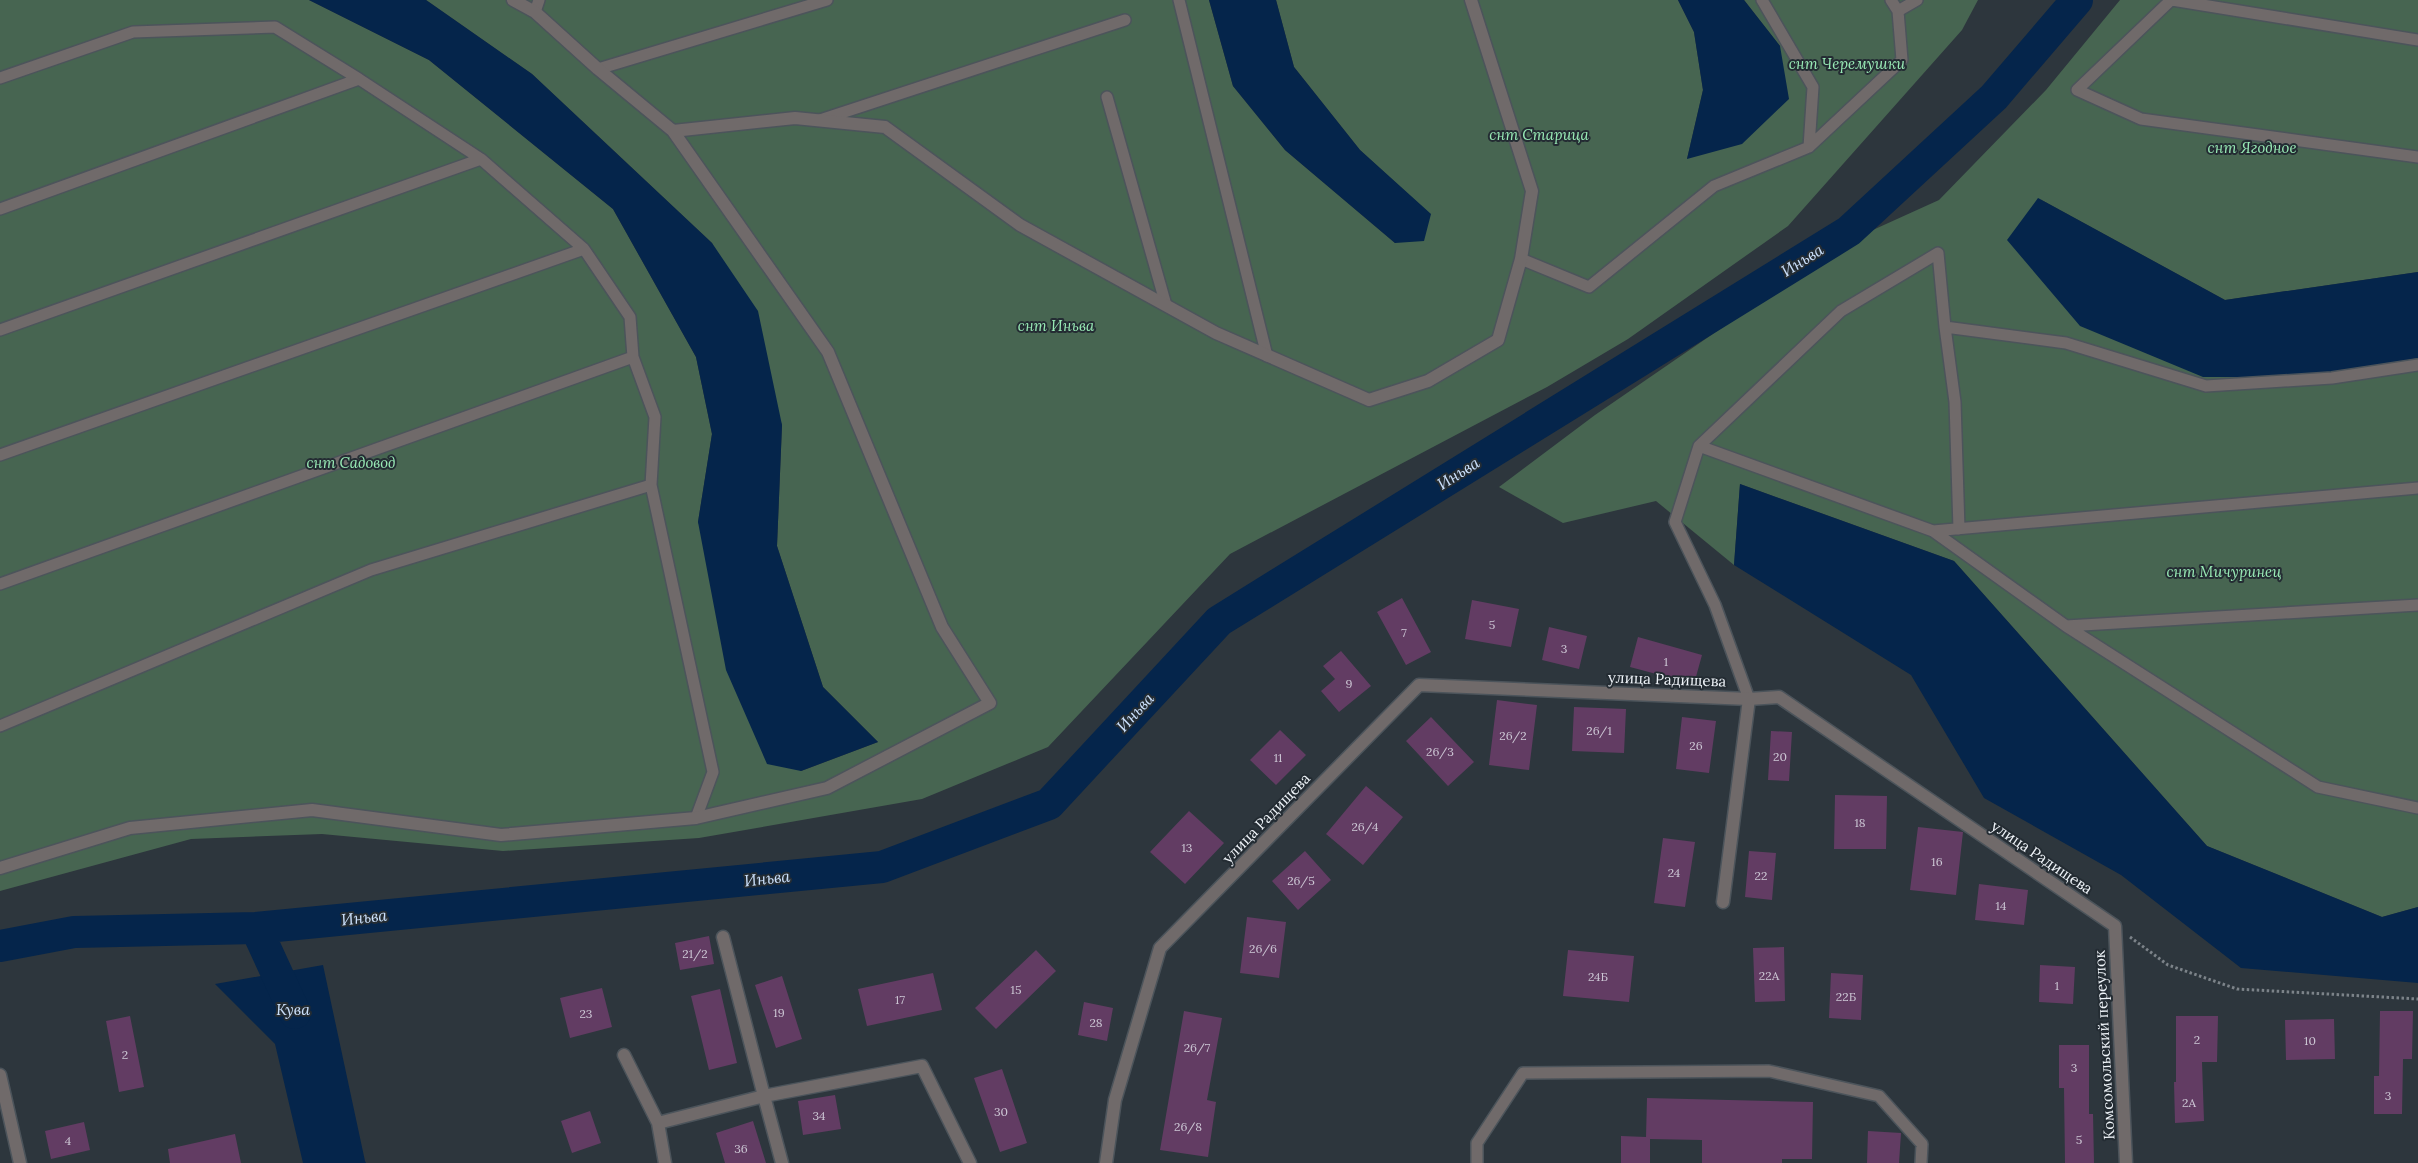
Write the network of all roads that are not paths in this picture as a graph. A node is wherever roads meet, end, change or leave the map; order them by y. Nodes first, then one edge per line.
1 (513, 0) edge
2 (827, 0) edge
3 (1179, 0) edge
4 (1470, 0) edge
5 (1762, 0) edge
6 (1892, 0) edge
7 (1918, 0) edge
8 (2172, 0) edge
9 (537, 6) edge
10 (1898, 11) junction
11 (1125, 20) dead end
12 (2418, 40) edge
13 (598, 70) junction
14 (0, 78) edge
15 (359, 79) junction
16 (1107, 97) dead end
17 (818, 120) junction
18 (673, 131) junction
19 (1809, 147) junction
20 (2418, 157) edge
21 (481, 159) junction
22 (0, 209) edge
23 (584, 249) junction
24 (1521, 259) junction
25 (1166, 305) junction
26 (1945, 327) junction
27 (0, 330) edge
28 (1268, 356) junction
29 (633, 357) junction
30 (2418, 365) edge
31 (1699, 446) junction
32 (0, 455) edge
33 (651, 485) junction
34 (2418, 488) edge
35 (1959, 529) junction
36 (1933, 531) junction
37 (0, 584) edge
38 (2418, 605) edge
39 (2066, 626) junction
40 (1750, 699) junction
41 (0, 726) edge
42 (2418, 808) edge
43 (696, 818) junction
44 (0, 868) edge
45 (1723, 902) dead end
46 (2115, 926) joint
47 (723, 937) dead end
48 (624, 1055) dead end
49 (0, 1075) edge
50 (764, 1096) junction
51 (658, 1123) junction
52 (20, 1163) edge
53 (665, 1163) edge
54 (782, 1163) edge
55 (970, 1163) edge
56 (1106, 1163) edge
57 (1477, 1163) edge
58 (1920, 1163) edge
59 (2126, 1163) edge

1 - 9 street
2 - 13 lane
3 - 28 lane
4 - 24 street
5 - 19 lane
6 - 10 lane
7 - 10 lane
8 - 12 lane
8 - 20 lane
9 - 13 street
10 - 19 lane
11 - 17 lane
13 - 18 street
14 - 15 lane
15 - 21 lane
15 - 22 lane
16 - 25 lane
17 - 18 street
17 - 25 street
18 - 43 street
19 - 24 lane
21 - 23 lane
21 - 27 lane
23 - 29 lane
23 - 32 lane
24 - 28 street
25 - 28 street
26 - 30 lane
26 - 31 lane
26 - 35 lane
29 - 33 lane
29 - 37 lane
31 - 36 lane
31 - 40 lane
33 - 41 lane
33 - 43 lane
34 - 35 lane
35 - 36 lane
36 - 39 lane
38 - 39 lane
39 - 42 lane
40 - 45 street
40 - 46 street, улица Радищева
40 - 56 street, улица Радищева
43 - 44 street
46 - 59 street, Комсомольский переулок
47 - 50 street
48 - 51 street
49 - 52 street
50 - 51 street
50 - 54 street
50 - 55 street
51 - 53 street
57 - 58 lane

